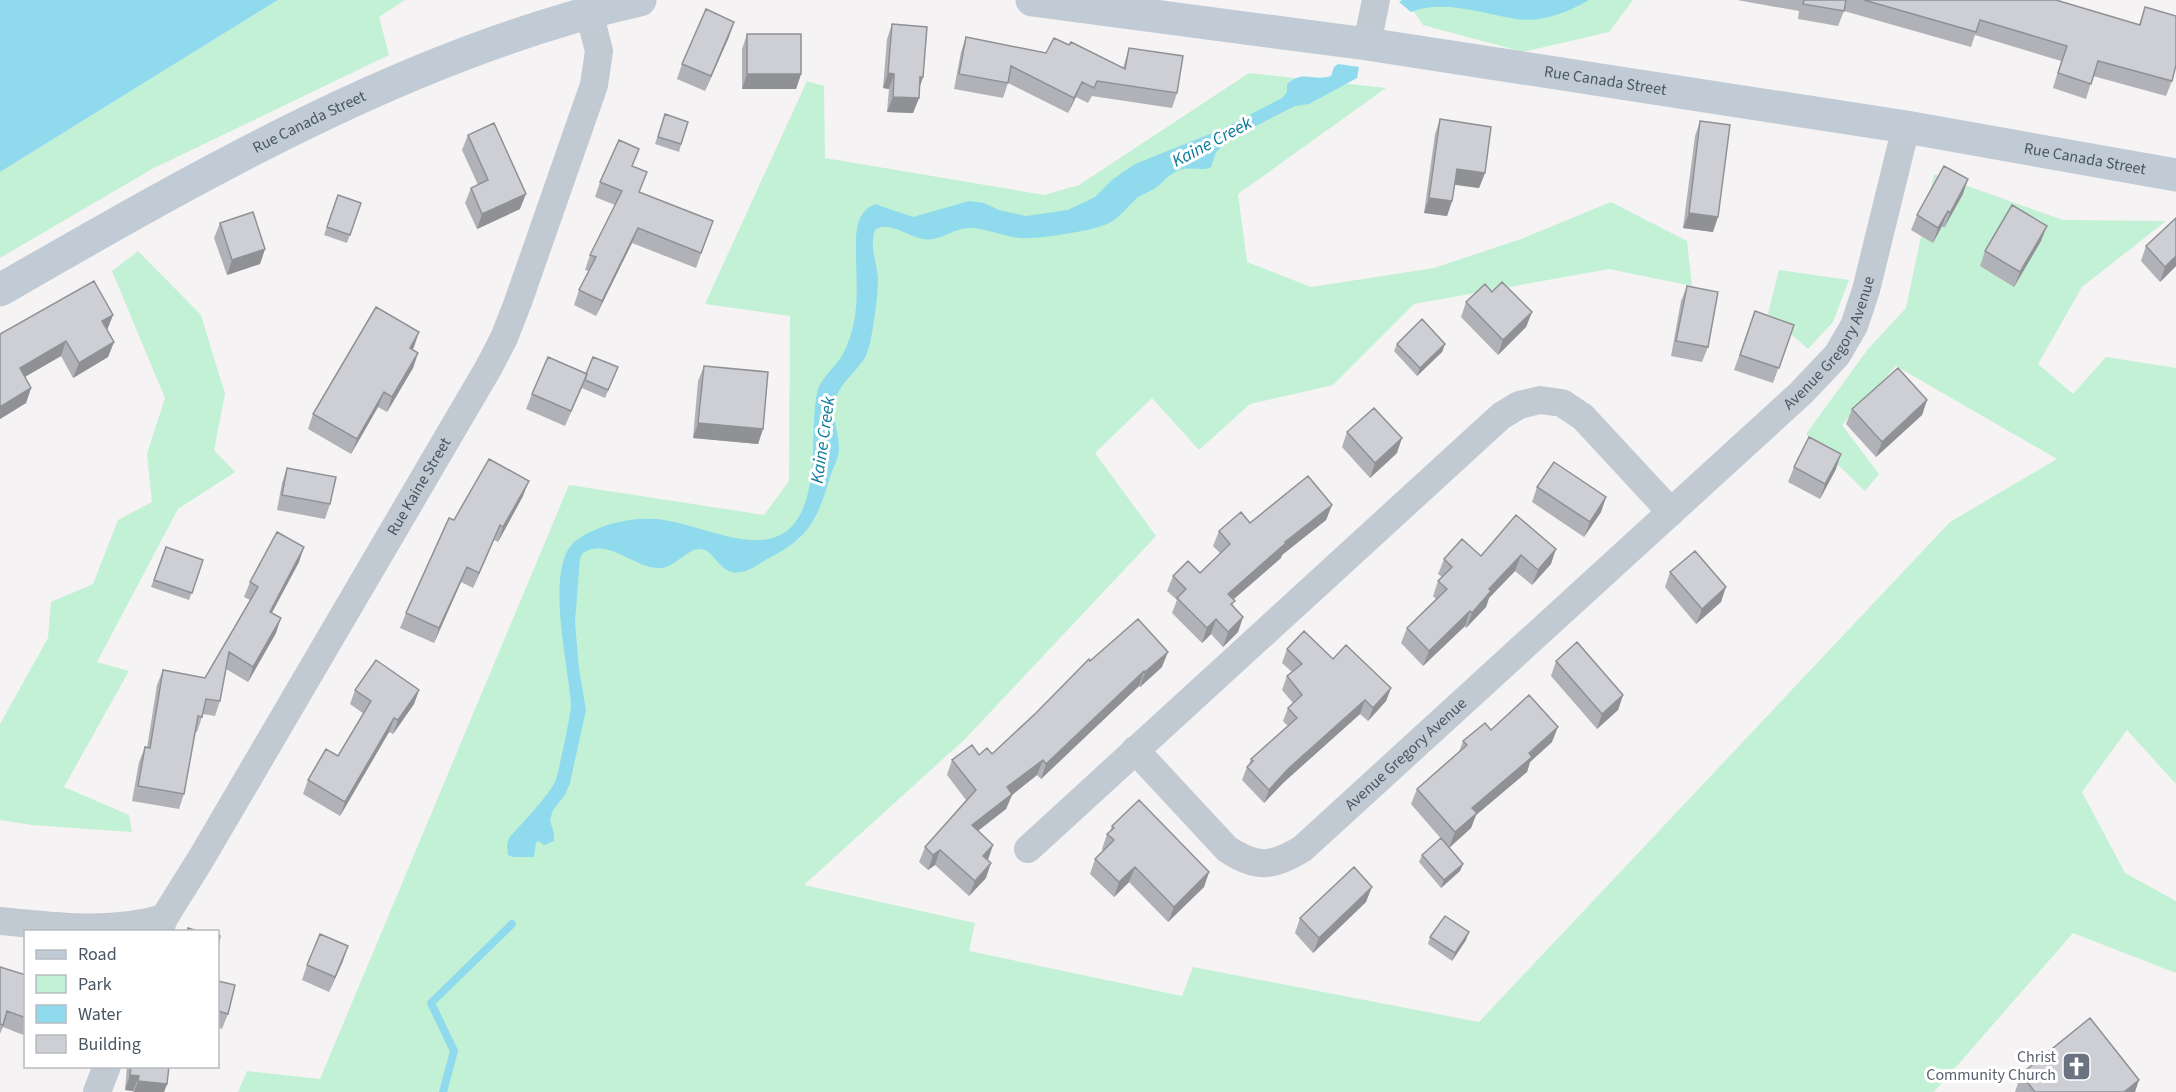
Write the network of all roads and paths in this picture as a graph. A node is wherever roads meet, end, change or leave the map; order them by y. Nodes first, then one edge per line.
1 (640, 0) edge
2 (1032, 0) edge
3 (1376, 0) edge
4 (589, 12) junction
5 (1367, 44) junction
6 (1906, 127) junction
7 (2176, 175) edge
8 (0, 290) edge
9 (1671, 512) junction
10 (1135, 750) junction
11 (1028, 849) dead end
12 (0, 921) edge
13 (161, 925) edge
14 (106, 1068) edge
15 (98, 1092) edge

1 - 4 main road, Rue Canada Street
2 - 5 main road, Rue Canada Street
3 - 5 street
4 - 8 main road, Rue Canada Street
4 - 13 street, Rue Kaine Street
5 - 6 main road, Rue Canada Street
6 - 7 main road, Rue Canada Street
6 - 9 street, Avenue Gregory Avenue
9 - 10 street
9 - 10 street, Avenue Gregory Avenue
10 - 11 street
12 - 13 street
14 - 15 street

